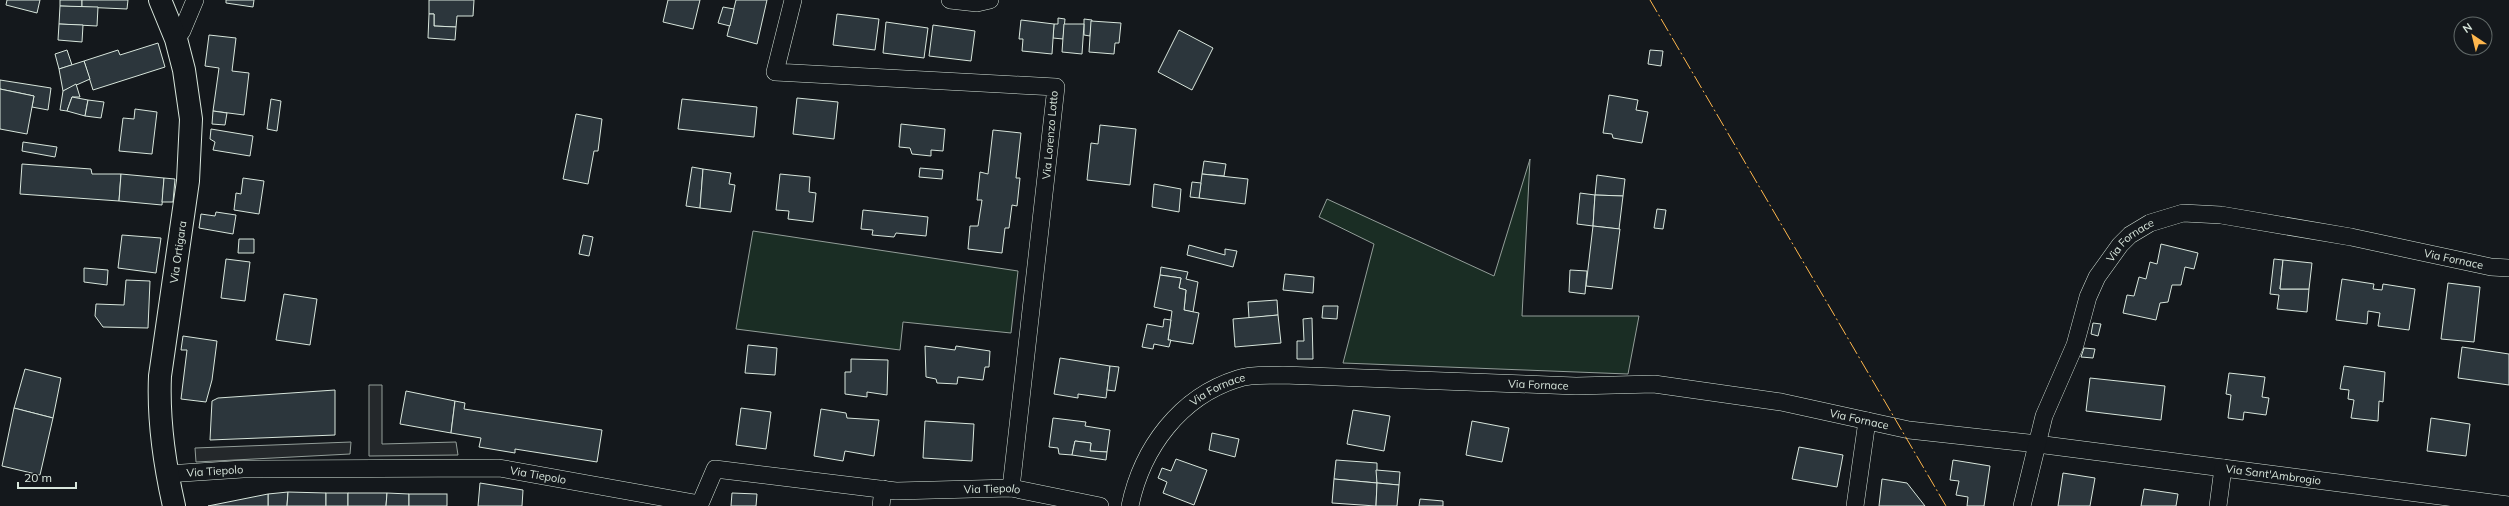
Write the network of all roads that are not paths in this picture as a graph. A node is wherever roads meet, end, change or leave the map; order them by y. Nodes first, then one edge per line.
1 (160, 0) edge
2 (195, 0) edge
3 (793, 0) edge
4 (950, 0) edge
5 (990, 0) edge
6 (176, 39) junction
7 (2509, 268) edge
8 (1867, 421) junction
9 (2037, 444) junction
10 (2222, 468) junction
11 (167, 474) junction
12 (1010, 488) junction
13 (883, 489) junction
14 (2509, 505) edge
15 (174, 506) edge
16 (881, 506) edge
17 (1100, 506) edge
18 (1130, 506) edge
19 (1855, 506) edge
20 (2022, 506) edge
21 (2218, 506) edge

1 - 6 street, Via Ortigara
2 - 6 street
3 - 12 street, Via Lorenzo Lotto
4 - 5 street
6 - 11 street, Via Ortigara
7 - 9 street, Via Fornace
8 - 9 street, Via Fornace
8 - 18 street, Via Fornace
8 - 19 street
9 - 10 street, Via Sant'Ambrogio
9 - 20 street
10 - 14 street, Via Sant'Ambrogio
10 - 21 street
11 - 13 street, Via Tiepolo
11 - 15 street, Via Ortigara
12 - 13 street, Via Tiepolo
12 - 17 street, Via Tiepolo
13 - 16 street

